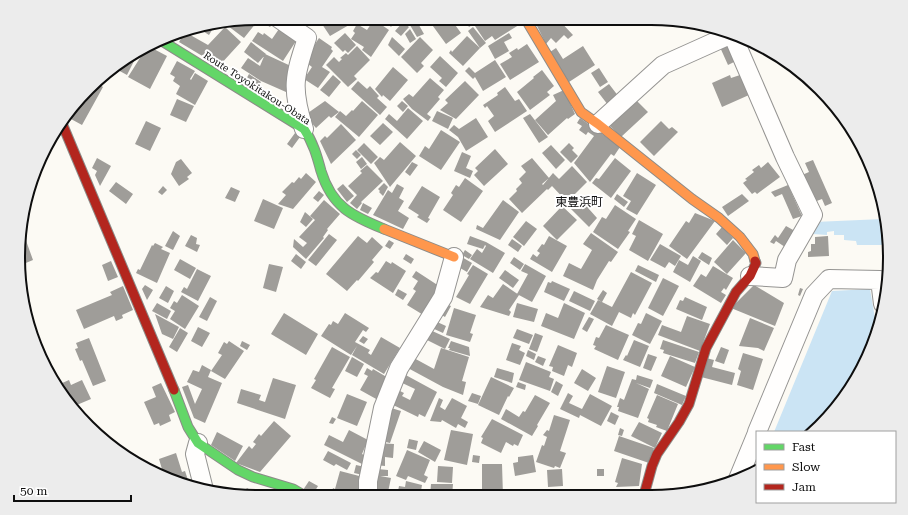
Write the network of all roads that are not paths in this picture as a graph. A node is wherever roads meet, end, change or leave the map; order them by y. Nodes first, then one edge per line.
1 (286, 25) edge
2 (528, 25) edge
3 (725, 37) edge
4 (735, 41) edge
5 (167, 44) edge
6 (598, 124) junction
7 (64, 128) edge
8 (304, 128) junction
9 (454, 257) joint
10 (750, 276) junction
11 (881, 288) edge
12 (757, 431) edge
13 (756, 434) edge
14 (198, 443) junction
15 (741, 471) edge
16 (202, 483) edge
17 (296, 490) edge
18 (368, 490) edge
19 (646, 490) edge

1 - 8 street
2 - 6 street
3 - 6 street
4 - 10 street
5 - 8 street, Route Toyokitakou-Obata
6 - 10 street
7 - 14 street
8 - 9 street, Route Toyokitakou-Obata
9 - 18 street
10 - 19 street
11 - 12 street
13 - 15 street
14 - 16 street
14 - 17 street

